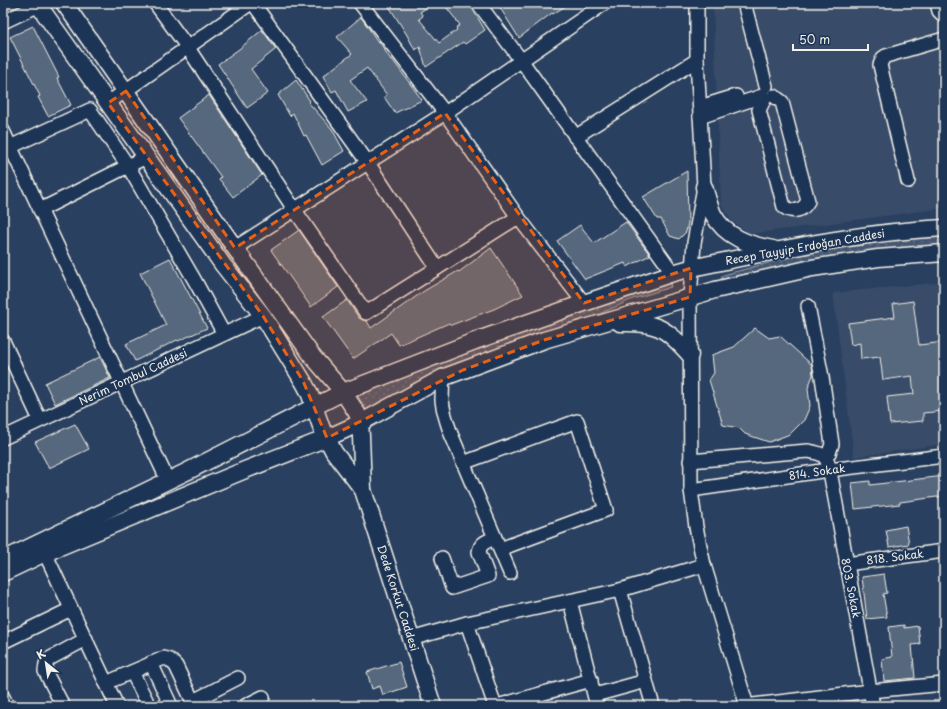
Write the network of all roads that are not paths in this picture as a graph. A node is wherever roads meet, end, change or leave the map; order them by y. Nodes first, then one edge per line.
1 (64, 3) edge
2 (155, 3) edge
3 (252, 3) edge
4 (360, 3) edge
5 (478, 3) edge
6 (697, 3) edge
7 (744, 3) edge
8 (937, 3) edge
9 (38, 4) edge
10 (597, 5) edge
11 (944, 16) edge
12 (3, 22) edge
13 (944, 39) edge
14 (188, 48) junction
15 (521, 60) junction
16 (697, 60) junction
17 (126, 92) junction
18 (766, 94) junction
19 (108, 104) junction
20 (700, 112) junction
21 (445, 113) junction
22 (3, 131) edge
23 (576, 137) junction
24 (10, 147) junction
25 (146, 157) junction
26 (368, 163) junction
27 (128, 166) junction
28 (908, 181) dead end
29 (704, 187) junction
30 (294, 209) junction
31 (40, 210) junction
32 (518, 217) junction
33 (944, 228) edge
34 (235, 248) junction
35 (780, 250) junction
36 (944, 253) edge
37 (437, 268) junction
38 (692, 268) junction
39 (673, 273) junction
40 (690, 297) junction
41 (584, 303) junction
42 (808, 306) dead end
43 (263, 316) junction
44 (600, 323) junction
45 (224, 334) junction
46 (3, 341) edge
47 (690, 355) junction
48 (442, 378) junction
49 (121, 382) junction
50 (343, 392) junction
51 (314, 406) junction
52 (40, 420) junction
53 (360, 423) junction
54 (3, 438) edge
55 (327, 438) junction
56 (824, 456) junction
57 (944, 456) edge
58 (690, 462) junction
59 (464, 463) junction
60 (829, 470) junction
61 (168, 481) junction
62 (363, 490) junction
63 (691, 490) junction
64 (497, 543) junction
65 (944, 551) edge
66 (45, 553) junction
67 (442, 558) dead end
68 (3, 560) edge
69 (846, 564) junction
70 (704, 565) junction
71 (3, 573) edge
72 (510, 573) dead end
73 (620, 590) junction
74 (570, 601) junction
75 (71, 609) junction
76 (467, 623) junction
77 (411, 638) junction
78 (86, 639) junction
79 (3, 642) edge
80 (150, 663) junction
81 (132, 672) junction
82 (238, 678) dead end
83 (591, 680) junction
84 (646, 681) junction
85 (106, 683) junction
86 (944, 684) edge
87 (870, 691) junction
88 (3, 697) edge
89 (263, 697) dead end
90 (596, 700) edge
91 (194, 703) edge
92 (7, 706) edge
93 (64, 706) edge
94 (117, 706) edge
95 (148, 706) edge
96 (171, 706) edge
97 (245, 706) edge
98 (434, 706) edge
99 (496, 706) edge
100 (653, 706) edge
101 (747, 706) edge
102 (873, 706) edge

1 - 17 main road
2 - 14 street
3 - 14 street
3 - 26 street
4 - 21 street
5 - 15 street
6 - 16 street
7 - 18 street
8 - 11 street
9 - 12 street
9 - 19 main road, Dede Korkut Caddesi
10 - 15 street
13 - 28 street
14 - 17 street
14 - 30 street
15 - 21 street
15 - 23 street
16 - 20 street
16 - 23 street
17 - 19 street
17 - 34 main road
18 - 18 street
18 - 20 street
19 - 25 main road, Dede Korkut Caddesi
20 - 29 street
21 - 26 street
21 - 32 street
22 - 24 street
23 - 39 street
24 - 27 street
24 - 31 street
25 - 27 street
25 - 43 main road, Dede Korkut Caddesi
26 - 30 street
26 - 37 street
27 - 31 street
27 - 45 street
29 - 35 main road
29 - 38 street
30 - 34 street
30 - 37 street
31 - 49 street
32 - 37 street
32 - 41 street
33 - 35 main road, Recep Tayyip Erdoğan Caddesi
34 - 50 main road
35 - 38 main road, Recep Tayyip Erdoğan Caddesi
36 - 40 main road, Recep Tayyip Erdoğan Caddesi
38 - 39 main road, Recep Tayyip Erdoğan Caddesi
38 - 40 street
39 - 41 main road, Recep Tayyip Erdoğan Caddesi
40 - 44 main road, Recep Tayyip Erdoğan Caddesi
40 - 47 street
41 - 50 main road, Recep Tayyip Erdoğan Caddesi
42 - 56 street
43 - 45 street, Nerim Tombul Caddesi
43 - 51 main road, Dede Korkut Caddesi
44 - 47 main road
44 - 48 main road
45 - 49 street, Nerim Tombul Caddesi
46 - 52 street
47 - 58 street
48 - 53 main road
48 - 59 street
49 - 52 street, Nerim Tombul Caddesi
49 - 61 street
50 - 51 main road, Recep Tayyip Erdoğan Caddesi
50 - 53 main road
51 - 55 main road, Dede Korkut Caddesi
51 - 61 main road, Recep Tayyip Erdoğan Caddesi
52 - 54 street, Nerim Tombul Caddesi
53 - 55 main road
53 - 62 main road, Dede Korkut Caddesi
55 - 62 main road, Dede Korkut Caddesi
55 - 66 main road
56 - 58 street
56 - 60 street, 803. Sokak
57 - 60 street, 814. Sokak
58 - 63 street
59 - 64 street
59 - 64 street
60 - 63 street, 814. Sokak
60 - 69 street, 803. Sokak
61 - 68 main road, Recep Tayyip Erdoğan Caddesi
62 - 77 main road, Dede Korkut Caddesi
63 - 70 street
64 - 67 street
64 - 72 street
65 - 69 street, 818. Sokak
66 - 71 main road
66 - 75 street
69 - 87 street, 803. Sokak
70 - 73 street
70 - 101 street
73 - 74 street
73 - 84 street
74 - 76 street
74 - 83 street
75 - 78 street
75 - 79 street
76 - 77 street
76 - 99 street
77 - 98 main road, Dede Korkut Caddesi
78 - 85 street
78 - 93 street
80 - 81 street
80 - 91 street
80 - 96 street
81 - 85 street
81 - 95 street
82 - 91 street
83 - 90 street
83 - 99 street
84 - 90 street
84 - 100 street
85 - 94 street
86 - 87 street
87 - 101 street
87 - 102 street, 803. Sokak
88 - 92 street
89 - 97 street

